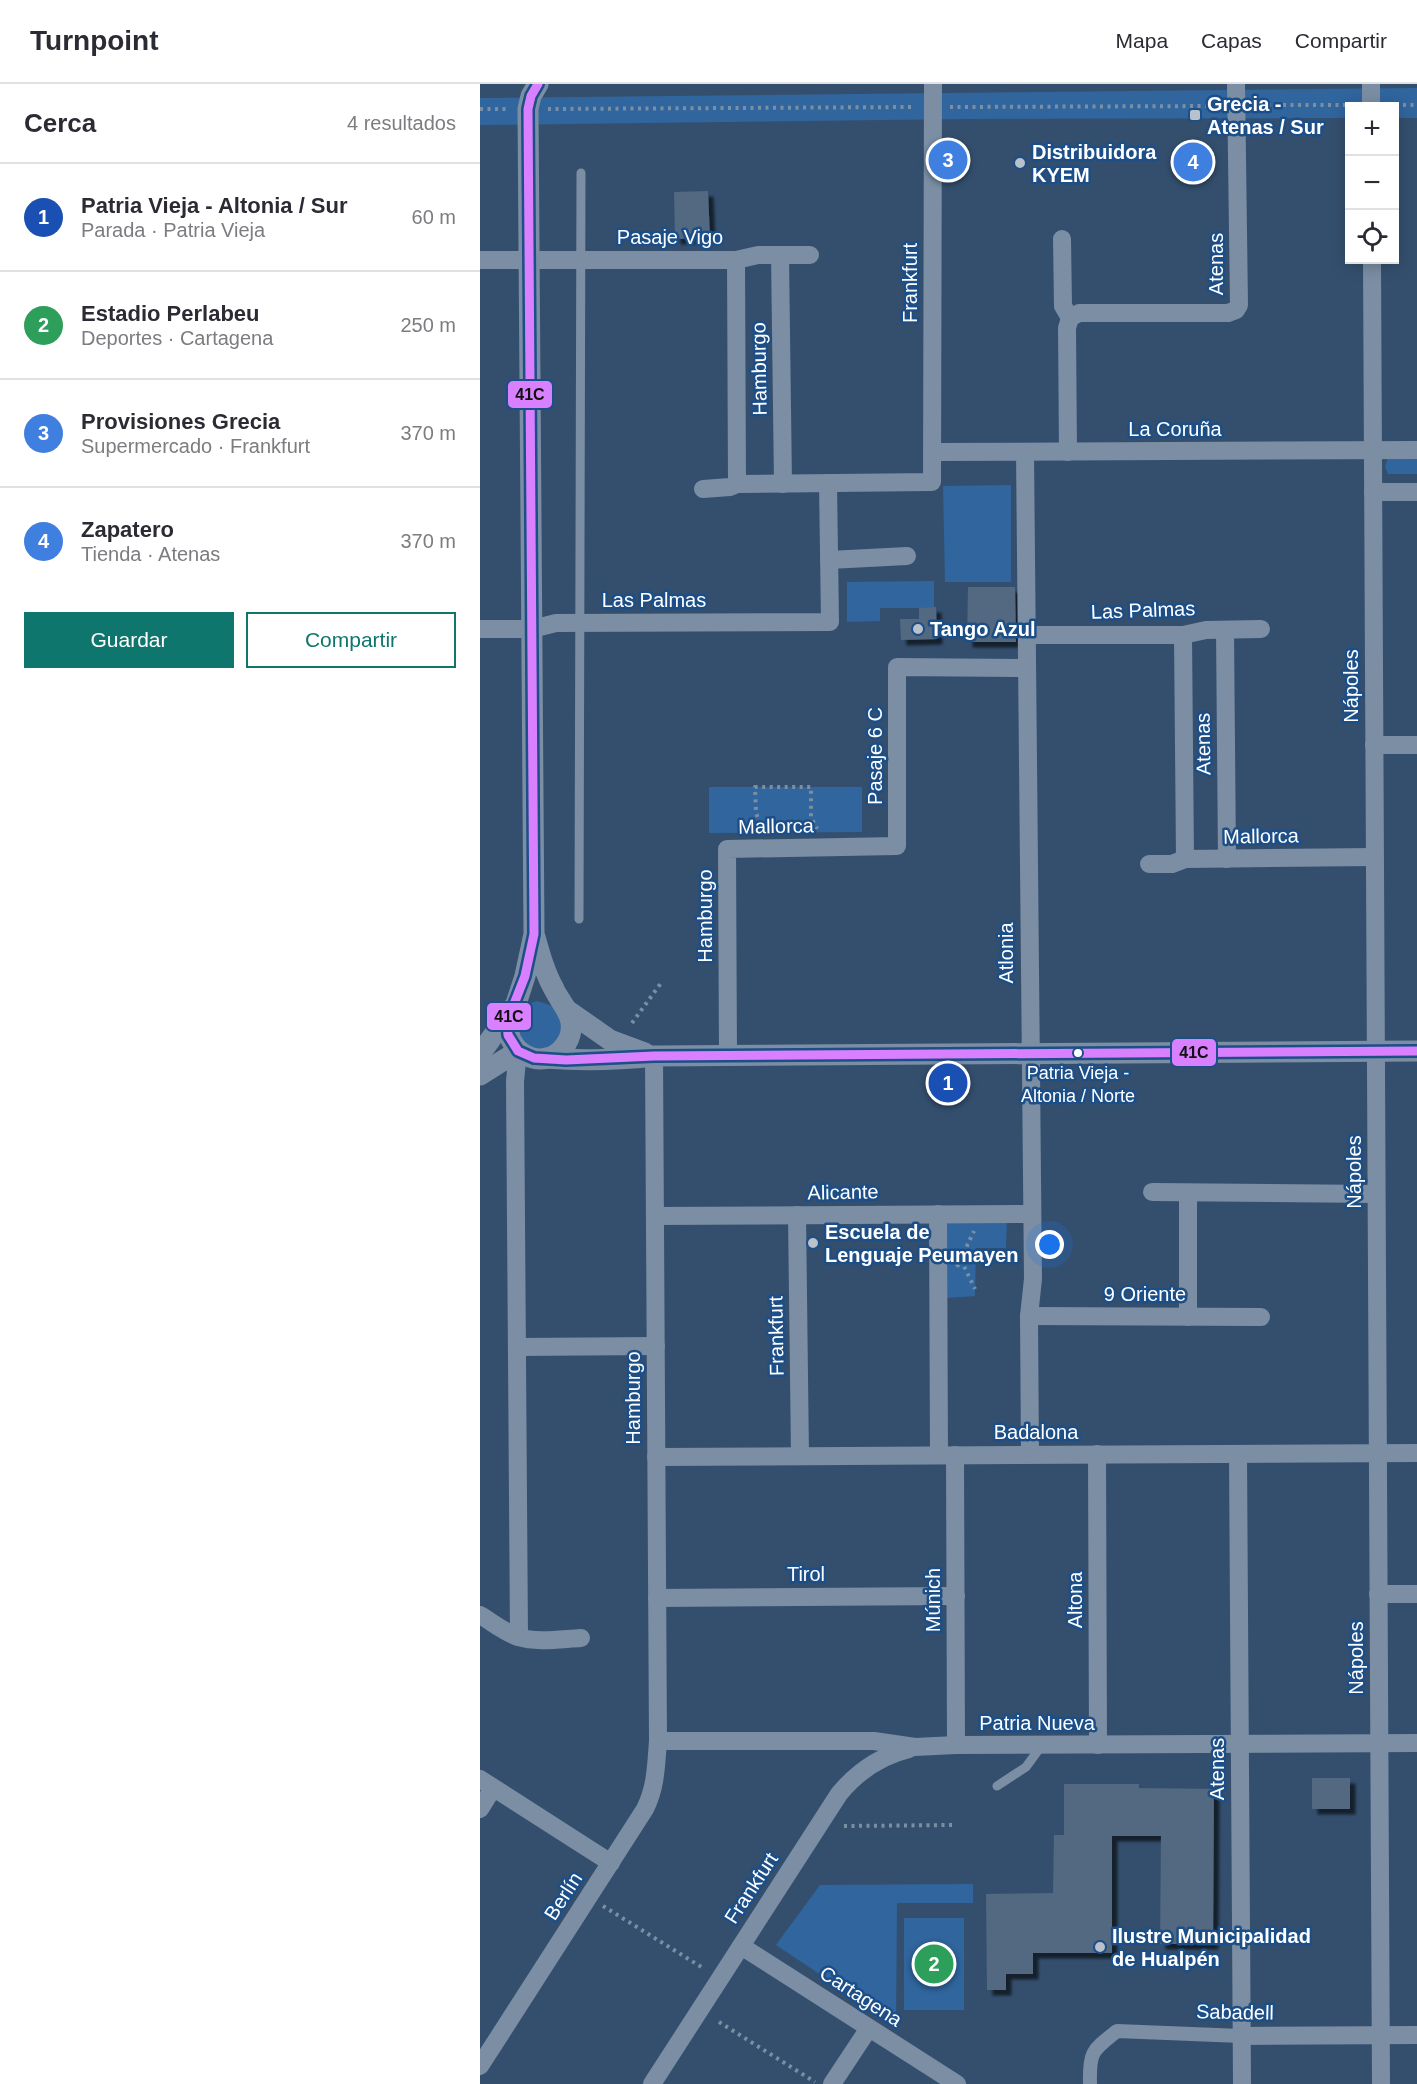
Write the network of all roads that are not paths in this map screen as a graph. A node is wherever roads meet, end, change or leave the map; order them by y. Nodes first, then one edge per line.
1 (538, 84) edge
2 (933, 84) edge
3 (1236, 84) edge
4 (1371, 84) edge
5 (1371, 102) edge
6 (581, 173) dead end
7 (1062, 239) dead end
8 (780, 255) junction
9 (810, 255) dead end
10 (480, 260) edge
11 (529, 260) junction
12 (580, 260) junction
13 (736, 260) junction
14 (1372, 264) edge
15 (1070, 318) junction
16 (1373, 450) junction
17 (1417, 450) edge
18 (932, 452) junction
19 (1025, 452) junction
20 (1068, 452) junction
21 (828, 483) junction
22 (737, 484) junction
23 (783, 484) junction
24 (703, 489) dead end
25 (1373, 492) junction
26 (1417, 492) edge
27 (907, 556) dead end
28 (829, 560) junction
29 (579, 623) junction
30 (480, 629) edge
31 (532, 629) junction
32 (1261, 629) dead end
33 (1225, 630) junction
34 (1027, 635) junction
35 (1183, 635) junction
36 (1027, 668) junction
37 (1374, 745) junction
38 (1417, 745) edge
39 (897, 846) joint
40 (727, 849) joint
41 (1375, 857) junction
42 (1185, 859) junction
43 (1227, 859) junction
44 (1149, 864) dead end
45 (579, 919) dead end
46 (534, 934) junction
47 (564, 1006) junction
48 (512, 1010) junction
49 (518, 1051) junction
50 (1417, 1051) edge
51 (1376, 1052) junction
52 (1029, 1053) junction
53 (480, 1054) edge
54 (728, 1055) junction
55 (654, 1056) junction
56 (546, 1058) junction
57 (480, 1075) edge
58 (1152, 1192) dead end
59 (1188, 1193) junction
60 (1376, 1194) junction
61 (938, 1214) junction
62 (1032, 1214) junction
63 (797, 1215) junction
64 (655, 1216) junction
65 (1029, 1316) junction
66 (1188, 1317) junction
67 (1261, 1317) dead end
68 (656, 1346) junction
69 (517, 1347) junction
70 (1377, 1453) junction
71 (1417, 1453) edge
72 (1097, 1454) junction
73 (1238, 1454) junction
74 (947, 1455) junction
75 (1030, 1455) junction
76 (800, 1456) junction
77 (656, 1457) junction
78 (1378, 1594) junction
79 (1417, 1594) edge
80 (956, 1596) junction
81 (657, 1598) junction
82 (480, 1615) edge
83 (519, 1637) junction
84 (581, 1638) dead end
85 (658, 1741) junction
86 (1379, 1743) junction
87 (1417, 1743) edge
88 (1240, 1744) junction
89 (956, 1745) junction
90 (1042, 1745) junction
91 (1098, 1745) junction
92 (915, 1747) junction
93 (487, 1784) edge
94 (997, 1786) dead end
95 (480, 1809) edge
96 (611, 1863) junction
97 (741, 1946) junction
98 (869, 2028) junction
99 (1417, 2035) edge
100 (1241, 2036) junction
101 (1380, 2036) junction
102 (480, 2066) edge
103 (652, 2084) edge
104 (832, 2084) edge
105 (957, 2084) edge
106 (1090, 2084) edge
107 (1242, 2084) edge
108 (1381, 2084) edge

1 - 11 street
2 - 18 street, Frankfurt
3 - 15 street, Atenas
4 - 5 street
6 - 12 lane
7 - 15 street
8 - 9 street, Pasaje Vigo
8 - 13 street, Pasaje Vigo
8 - 23 street, Hamburgo
10 - 11 street, Pasaje Vigo
11 - 12 street, Pasaje Vigo
11 - 31 street
12 - 13 street, Pasaje Vigo
12 - 29 lane
13 - 22 street, Hamburgo
14 - 16 street, Nápoles
15 - 20 street
16 - 17 street, La Coruña
16 - 20 street, La Coruña
16 - 25 street, Nápoles
18 - 19 street, La Coruña
18 - 21 street, Frankfurt
19 - 20 street, La Coruña
19 - 34 street, Atlonia
21 - 23 street
21 - 28 street
22 - 23 street
22 - 24 street
25 - 26 street
25 - 37 street, Nápoles
27 - 28 street
28 - 29 street, Las Palmas
29 - 31 street, Las Palmas
29 - 45 lane
30 - 31 street, Las Palmas
31 - 46 street
32 - 33 street, Las Palmas
33 - 35 street, Las Palmas
33 - 43 street, Atenas
34 - 35 street, Las Palmas
34 - 36 street, Atlonia
35 - 42 street, Atenas
36 - 39 street, Pasaje 6 C
36 - 52 street, Atlonia
37 - 38 street
37 - 41 street, Nápoles
39 - 40 street, Mallorca
40 - 54 street, Hamburgo
41 - 43 street, Mallorca
41 - 51 street, Nápoles
42 - 43 street, Mallorca
42 - 44 street, Mallorca
46 - 47 street
46 - 48 street
47 - 48 street
47 - 55 street
47 - 56 street
48 - 49 street
48 - 53 street
49 - 56 street
49 - 57 street
49 - 69 street
50 - 51 street
51 - 52 street
51 - 60 street, Nápoles
52 - 54 street
52 - 62 street, Atlonia
54 - 55 street
55 - 56 street
55 - 64 street, Hamburgo
58 - 59 street
59 - 60 street
59 - 66 street
60 - 70 street, Nápoles
61 - 62 street, Alicante
61 - 63 street, Alicante
61 - 74 street, Múnich
62 - 65 street, Atlonia
63 - 64 street, Alicante
63 - 76 street, Frankfurt
64 - 68 street, Hamburgo
65 - 66 street, 9 Oriente
65 - 75 street, Atlonia
66 - 67 street, 9 Oriente
68 - 69 street
68 - 77 street, Hamburgo
69 - 83 street
70 - 71 street, Badalona
70 - 73 street, Badalona
70 - 78 street, Nápoles
72 - 73 street, Badalona
72 - 75 street, Badalona
72 - 91 street, Altona
73 - 88 street, Atenas
74 - 75 street, Badalona
74 - 76 street, Badalona
74 - 80 street, Múnich
76 - 77 street, Badalona
77 - 81 street, Hamburgo
78 - 79 street
78 - 86 street, Nápoles
80 - 81 street, Tirol
80 - 89 street, Múnich
81 - 85 street, Hamburgo
82 - 83 street
83 - 84 street
85 - 92 street, Patria Nueva
85 - 96 street, Berlín
86 - 87 street, Patria Nueva
86 - 88 street, Patria Nueva
86 - 101 street, Nápoles
88 - 91 street, Patria Nueva
88 - 100 street, Atenas
89 - 90 street, Patria Nueva
89 - 92 street, Patria Nueva
90 - 91 street, Patria Nueva
90 - 94 lane
92 - 97 street, Frankfurt
93 - 95 street
93 - 96 street
96 - 102 street, Berlín
97 - 98 street, Cartagena
97 - 103 street, Frankfurt
98 - 104 street
98 - 105 street, Cartagena
99 - 101 street, Sabadell
100 - 101 street, Sabadell
100 - 106 street, Sabadell
100 - 107 street, Atenas
101 - 108 street, Nápoles

